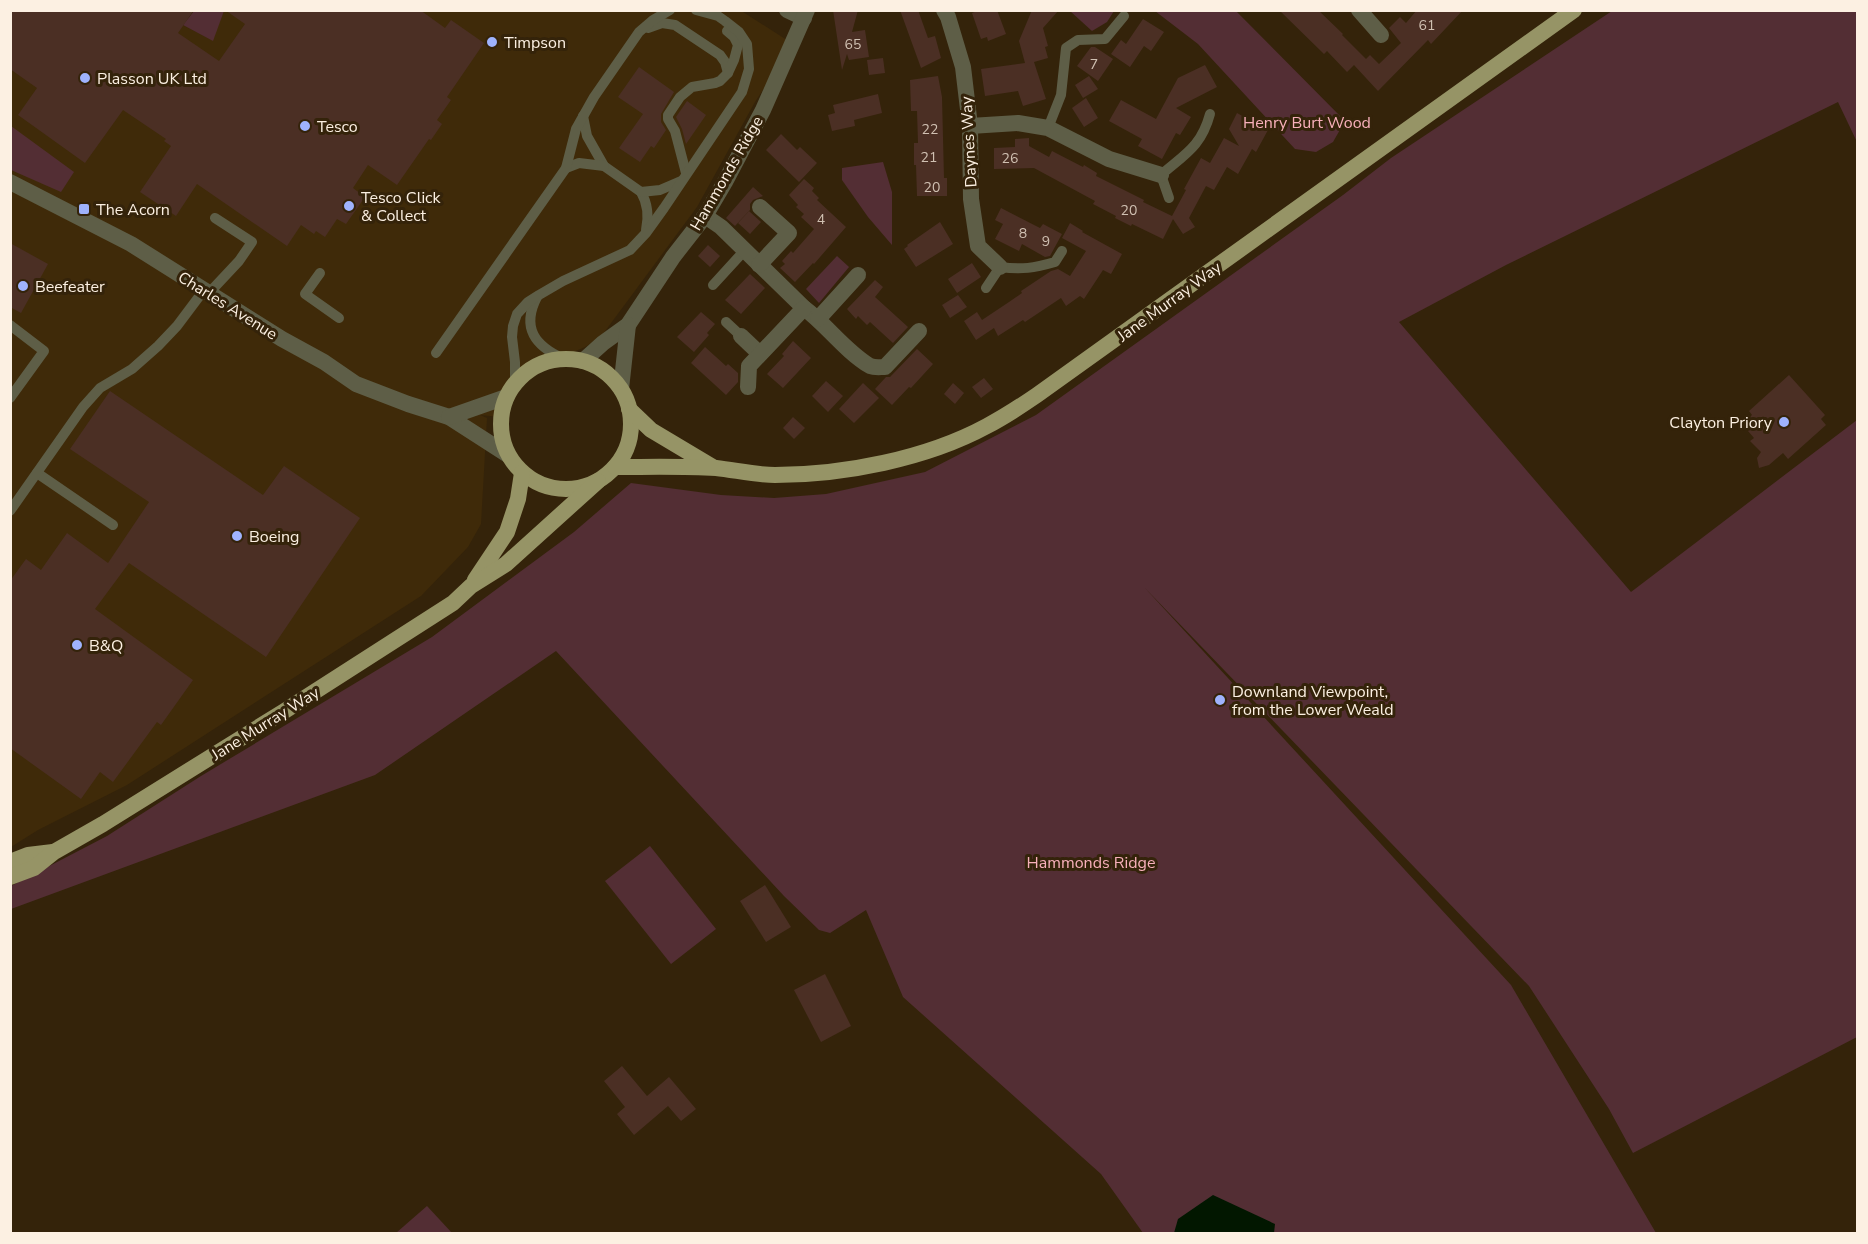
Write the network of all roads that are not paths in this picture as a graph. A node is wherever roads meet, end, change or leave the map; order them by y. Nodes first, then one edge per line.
1 (670, 10) edge
2 (787, 10) edge
3 (944, 10) edge
4 (1574, 10) edge
5 (698, 11) edge
6 (1364, 12) edge
7 (806, 14) edge
8 (1124, 16) dead end
9 (639, 32) junction
10 (1381, 35) dead end
11 (728, 73) junction
12 (1210, 114) dead end
13 (583, 115) junction
14 (970, 126) junction
15 (1048, 128) junction
16 (604, 166) junction
17 (566, 168) junction
18 (1161, 175) junction
19 (684, 177) junction
20 (10, 182) edge
21 (641, 192) junction
22 (1169, 198) dead end
23 (760, 207) dead end
24 (705, 216) junction
25 (215, 218) dead end
26 (646, 233) junction
27 (745, 250) junction
28 (1062, 251) dead end
29 (759, 265) junction
30 (1000, 267) junction
31 (320, 273) dead end
32 (858, 275) dead end
33 (716, 278) dead end
34 (986, 288) dead end
35 (207, 292) junction
36 (538, 295) junction
37 (804, 308) junction
38 (339, 318) dead end
39 (818, 319) junction
40 (726, 321) dead end
41 (10, 325) edge
42 (628, 325) junction
43 (919, 331) dead end
44 (741, 336) joint
45 (436, 353) dead end
46 (760, 354) junction
47 (564, 359) junction
48 (583, 361) junction
49 (748, 387) dead end
50 (621, 389) junction
51 (511, 390) junction
52 (10, 398) edge
53 (629, 409) junction
54 (449, 417) junction
55 (508, 455) junction
56 (615, 467) junction
57 (717, 468) junction
58 (37, 473) junction
59 (522, 473) junction
60 (598, 481) junction
61 (10, 511) edge
62 (113, 525) dead end
63 (471, 586) junction
64 (54, 852) junction
65 (10, 862) edge
66 (10, 877) edge

1 - 9 lane
2 - 7 street
3 - 14 street, Daynes Way
4 - 57 main road, Jane Murray Way
5 - 11 lane
5 - 19 lane
6 - 10 street
7 - 24 street, Hammonds Ridge
8 - 15 lane
9 - 11 lane
9 - 13 lane
11 - 19 lane
12 - 18 lane
13 - 16 lane
13 - 17 lane
14 - 15 street
14 - 30 street, Daynes Way
15 - 18 street
16 - 17 lane
16 - 21 lane
17 - 45 lane
18 - 22 lane
19 - 21 lane
19 - 26 lane
20 - 35 street, Charles Avenue
21 - 26 lane
23 - 29 street
24 - 27 street
24 - 42 street, Hammonds Ridge
25 - 35 lane
26 - 36 lane
27 - 29 street
27 - 33 lane
28 - 30 lane
29 - 37 street
30 - 34 lane
31 - 38 lane
32 - 39 street
35 - 54 street, Charles Avenue
35 - 58 lane
36 - 47 lane
36 - 51 lane
37 - 39 street
37 - 46 street
39 - 43 street
40 - 44 lane
41 - 52 lane
42 - 48 street, Hammonds Ridge
42 - 50 street, Hammonds Ridge
44 - 46 street
46 - 49 street
47 - 48 main road
47 - 51 main road
48 - 50 main road
50 - 53 main road
51 - 54 street
51 - 55 main road
53 - 56 main road
53 - 57 main road, Jane Murray Way
54 - 55 street, Charles Avenue
55 - 59 main road
56 - 57 main road, Jane Murray Way
56 - 60 main road
58 - 61 lane
58 - 62 lane
59 - 60 main road
59 - 63 main road, Jane Murray Way
60 - 63 main road, Jane Murray Way
63 - 64 main road, Jane Murray Way
64 - 65 main road, Jane Murray Way
64 - 66 main road, Jane Murray Way

